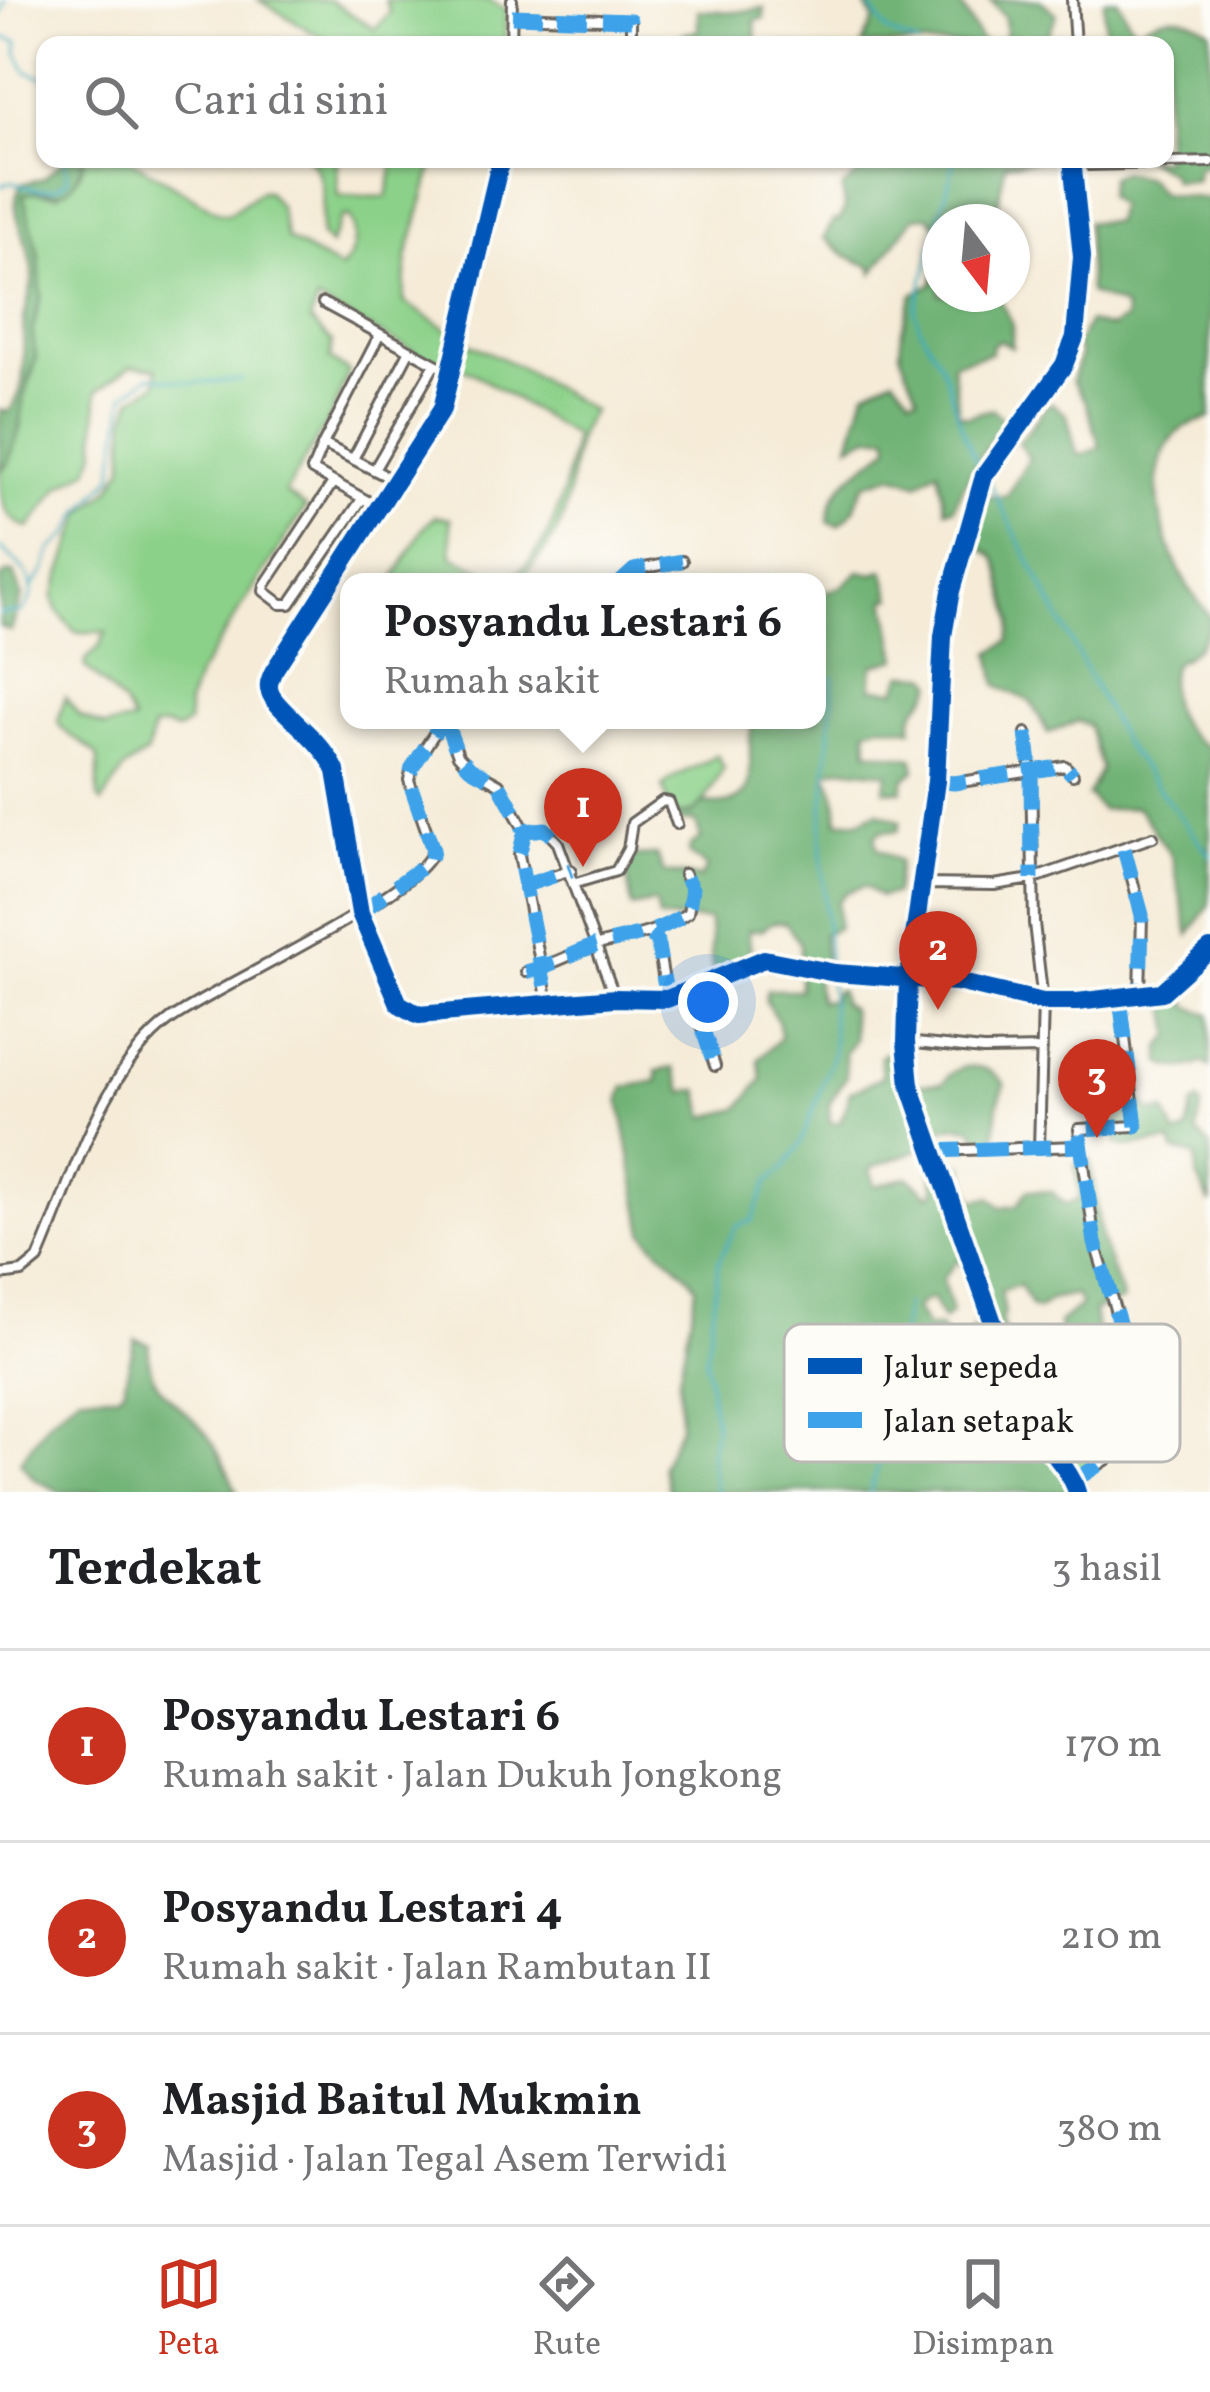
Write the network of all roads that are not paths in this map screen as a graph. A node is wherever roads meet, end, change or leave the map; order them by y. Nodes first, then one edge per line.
1 (512, 0) edge
2 (1072, 0) edge
3 (512, 16) junction
4 (511, 36) edge
5 (631, 36) edge
6 (1074, 36) edge
7 (1210, 162) edge
8 (1174, 163) edge
9 (499, 168) edge
10 (1073, 168) edge
11 (323, 303) dead end
12 (380, 334) junction
13 (410, 350) junction
14 (435, 364) junction
15 (452, 373) junction
16 (323, 444) junction
17 (353, 459) junction
18 (332, 484) junction
19 (362, 499) junction
20 (380, 508) junction
21 (682, 561) dead end
22 (631, 573) edge
23 (438, 729) edge
24 (448, 729) edge
25 (1026, 733) dead end
26 (1031, 771) junction
27 (1073, 775) dead end
28 (936, 781) junction
29 (677, 824) dead end
30 (525, 831) junction
31 (1153, 836) dead end
32 (1124, 849) junction
33 (571, 870) junction
34 (684, 874) dead end
35 (1032, 878) junction
36 (576, 883) junction
37 (526, 884) junction
38 (922, 884) junction
39 (360, 913) junction
40 (650, 935) junction
41 (597, 945) junction
42 (1210, 949) edge
43 (541, 968) junction
44 (526, 972) dead end
45 (908, 980) junction
46 (701, 986) junction
47 (1140, 996) junction
48 (615, 998) junction
49 (1120, 998) junction
50 (667, 999) junction
51 (1043, 1002) junction
52 (549, 1006) junction
53 (906, 1042) junction
54 (1042, 1049) junction
55 (715, 1066) dead end
56 (1080, 1147) junction
57 (1039, 1148) junction
58 (931, 1151) junction
59 (0, 1275) edge
60 (996, 1324) edge
61 (1118, 1324) edge
62 (1056, 1462) edge
63 (1106, 1462) edge
64 (1075, 1486) edge

1 - 3 street
2 - 6 street
3 - 4 street
3 - 5 street
7 - 8 street
9 - 15 street
10 - 28 street
11 - 12 street
12 - 13 street
12 - 16 street
13 - 14 street
13 - 17 street
14 - 15 street
14 - 17 street
15 - 20 street
16 - 17 street
16 - 18 street
18 - 19 street
18 - 19 street
19 - 20 street
20 - 39 street
21 - 22 street
23 - 39 street
24 - 30 street
25 - 26 street
26 - 27 street
26 - 28 street
26 - 35 street
28 - 38 street
29 - 36 street
30 - 33 street
30 - 37 street
31 - 32 street
32 - 35 street
32 - 47 street
33 - 36 street
33 - 37 street
34 - 40 street
35 - 38 street
35 - 51 street
36 - 41 street
37 - 43 street
38 - 45 street
39 - 52 street
39 - 59 street
40 - 41 street
40 - 50 street
41 - 43 street
41 - 48 street
42 - 47 street
43 - 44 street
43 - 52 street
45 - 46 street
45 - 51 street
45 - 53 street
46 - 50 street
46 - 55 street
47 - 49 street
48 - 50 street
48 - 52 street
49 - 51 street
49 - 56 street
51 - 54 street
53 - 54 street
53 - 58 street
54 - 57 street
56 - 57 street
56 - 61 street
57 - 58 street
58 - 60 street
62 - 64 street
63 - 64 street

